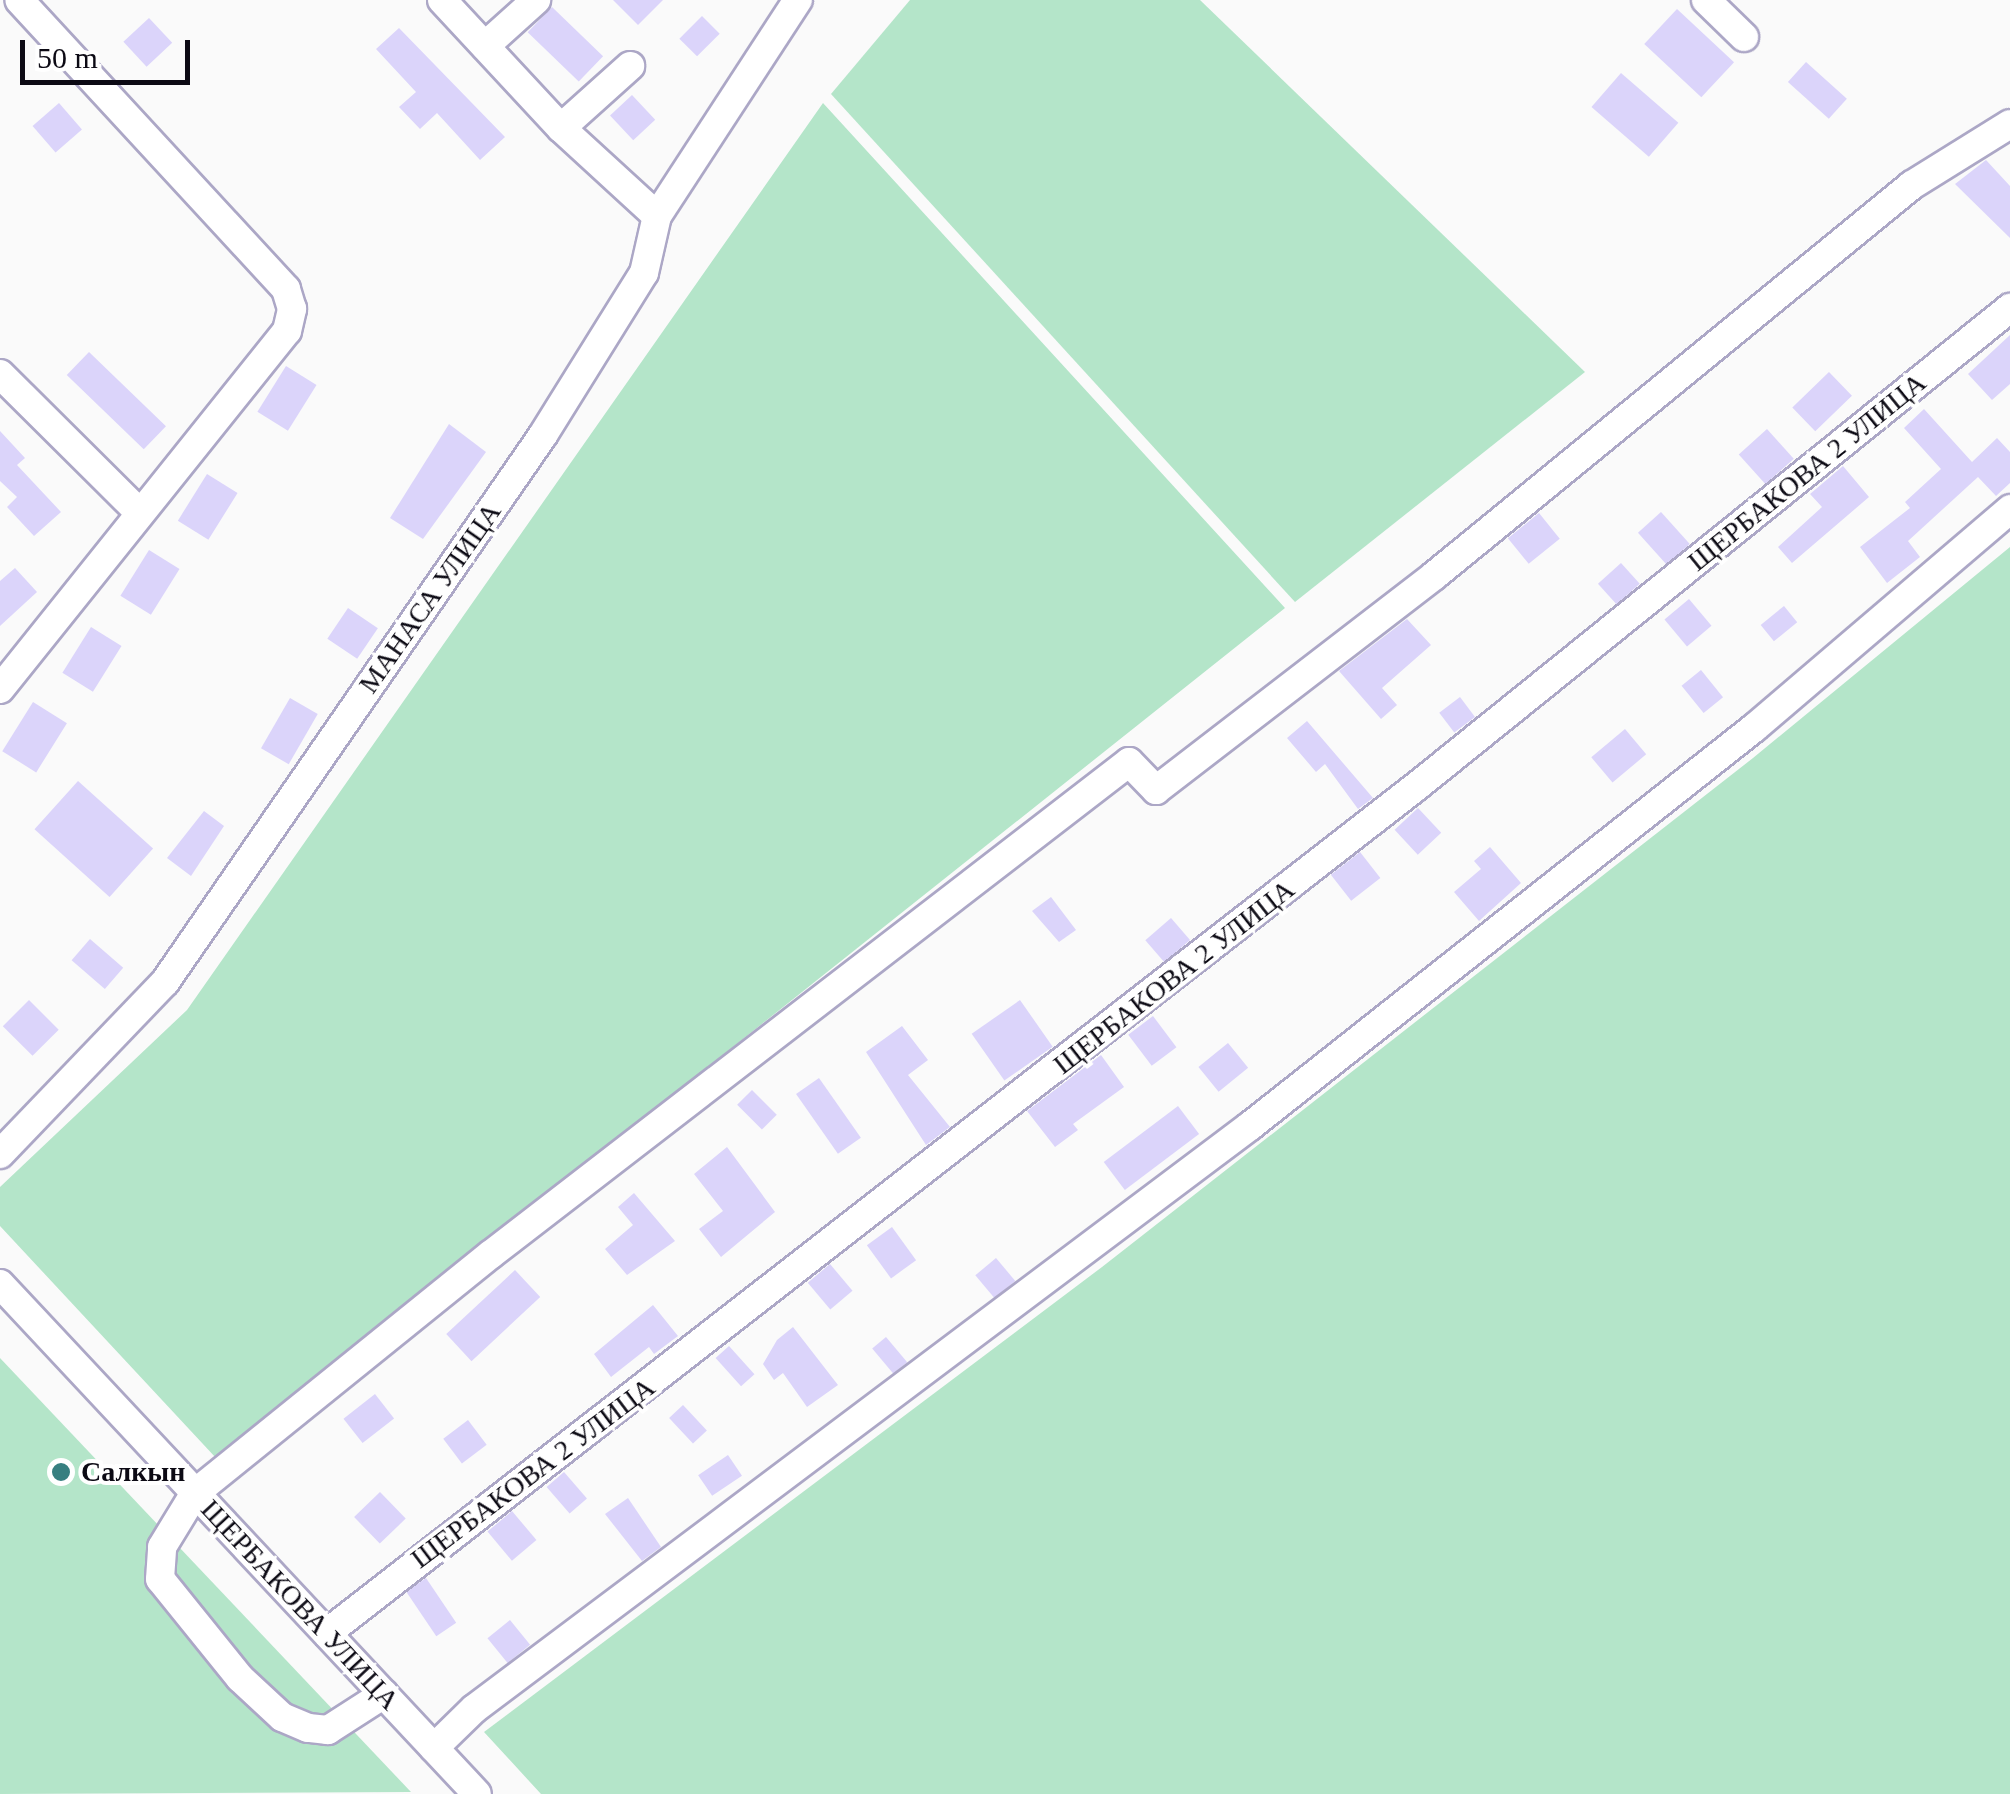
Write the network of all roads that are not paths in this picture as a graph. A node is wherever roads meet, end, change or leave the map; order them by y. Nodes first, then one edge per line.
1 (19, 0) edge
2 (442, 0) edge
3 (536, 0) edge
4 (798, 0) edge
5 (1706, 0) edge
6 (1744, 37) dead end
7 (485, 46) junction
8 (630, 66) dead end
9 (2010, 124) edge
10 (561, 128) junction
11 (657, 216) junction
12 (2010, 308) edge
13 (0, 374) edge
14 (2010, 510) edge
15 (138, 511) junction
16 (0, 690) edge
17 (0, 1154) edge
18 (0, 1284) edge
19 (195, 1493) junction
20 (326, 1633) junction
21 (384, 1694) junction
22 (434, 1748) junction
23 (477, 1794) edge

1 - 15 street
2 - 7 street
3 - 7 street
4 - 11 street, МАНАСА УЛИЦА
5 - 6 street
7 - 10 street
8 - 10 street
9 - 19 street
10 - 11 street
11 - 17 street, МАНАСА УЛИЦА
12 - 20 street, ЩЕРБАКОВА 2 УЛИЦА
13 - 15 street
14 - 22 street
15 - 16 street
18 - 19 street, ЩЕРБАКОВА УЛИЦА
19 - 20 street, ЩЕРБАКОВА УЛИЦА
19 - 21 street
20 - 21 street, ЩЕРБАКОВА УЛИЦА
21 - 22 street, ЩЕРБАКОВА УЛИЦА
22 - 23 street, ЩЕРБАКОВА УЛИЦА

